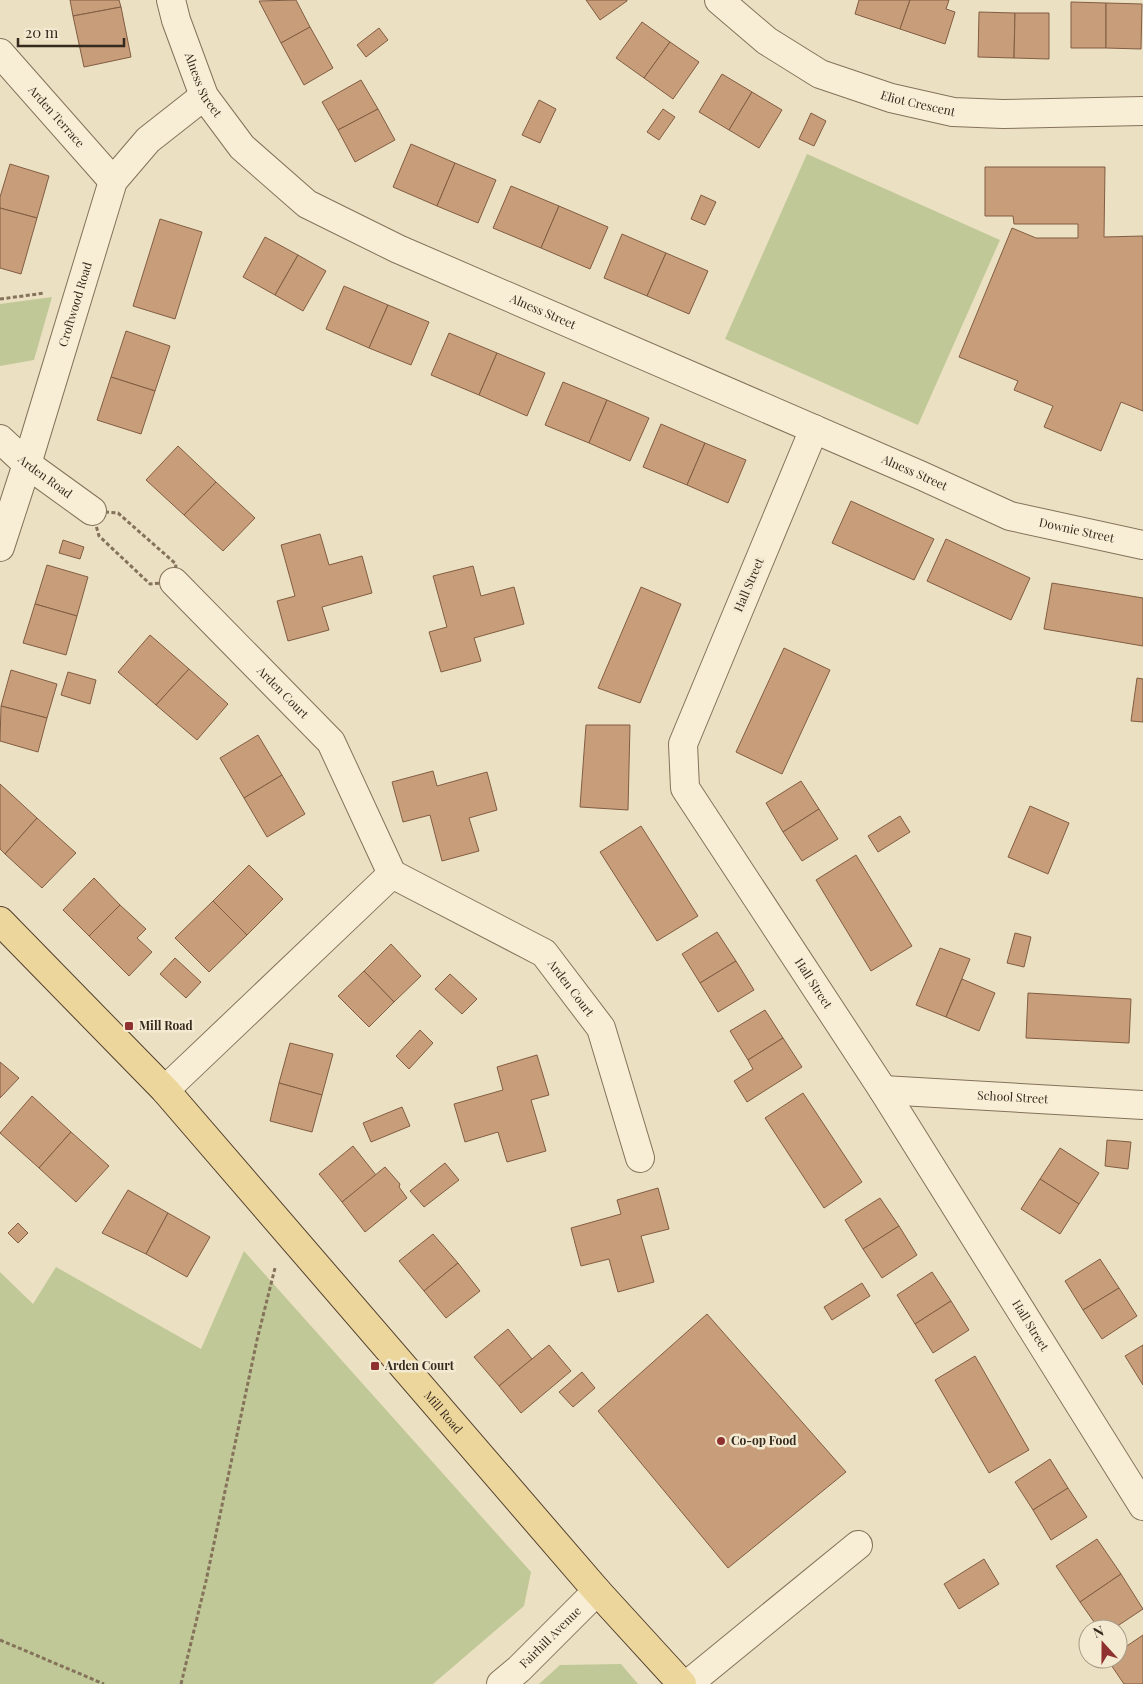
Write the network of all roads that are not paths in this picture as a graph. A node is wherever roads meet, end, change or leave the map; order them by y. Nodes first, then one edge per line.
1 (171, 0) edge
2 (719, 0) edge
3 (0, 53) edge
4 (204, 96) junction
5 (1143, 111) edge
6 (113, 181) junction
7 (814, 430) junction
8 (0, 439) edge
9 (27, 464) junction
10 (92, 511) road end
11 (1010, 516) joint
12 (1143, 545) edge
13 (0, 547) edge
14 (174, 582) road end
15 (392, 874) junction
16 (0, 922) edge
17 (165, 1090) junction
18 (883, 1090) junction
19 (1143, 1105) edge
20 (640, 1158) dead end
21 (1143, 1506) edge
22 (858, 1545) dead end
23 (597, 1591) junction
24 (501, 1684) edge
25 (682, 1684) edge
26 (688, 1684) edge

1 - 4 street, Alness Street
2 - 5 street, Eliot Crescent
3 - 6 street, Arden Terrace
4 - 6 street, Croftwood Road
4 - 7 street, Alness Street
6 - 9 street, Croftwood Road
7 - 11 street, Alness Street
7 - 18 street, Hall Street
8 - 9 street, Arden Road
9 - 10 street, Arden Road
9 - 13 street, Croftwood Road
11 - 12 street, Downie Street
14 - 15 street, Arden Court
15 - 17 street
15 - 20 street, Arden Court
16 - 17 main road, Mill Road
17 - 23 main road, Mill Road
18 - 19 street, School Street
18 - 21 street, Hall Street
22 - 26 street
23 - 24 street, Fairhill Avenue
23 - 25 main road, Mill Road

